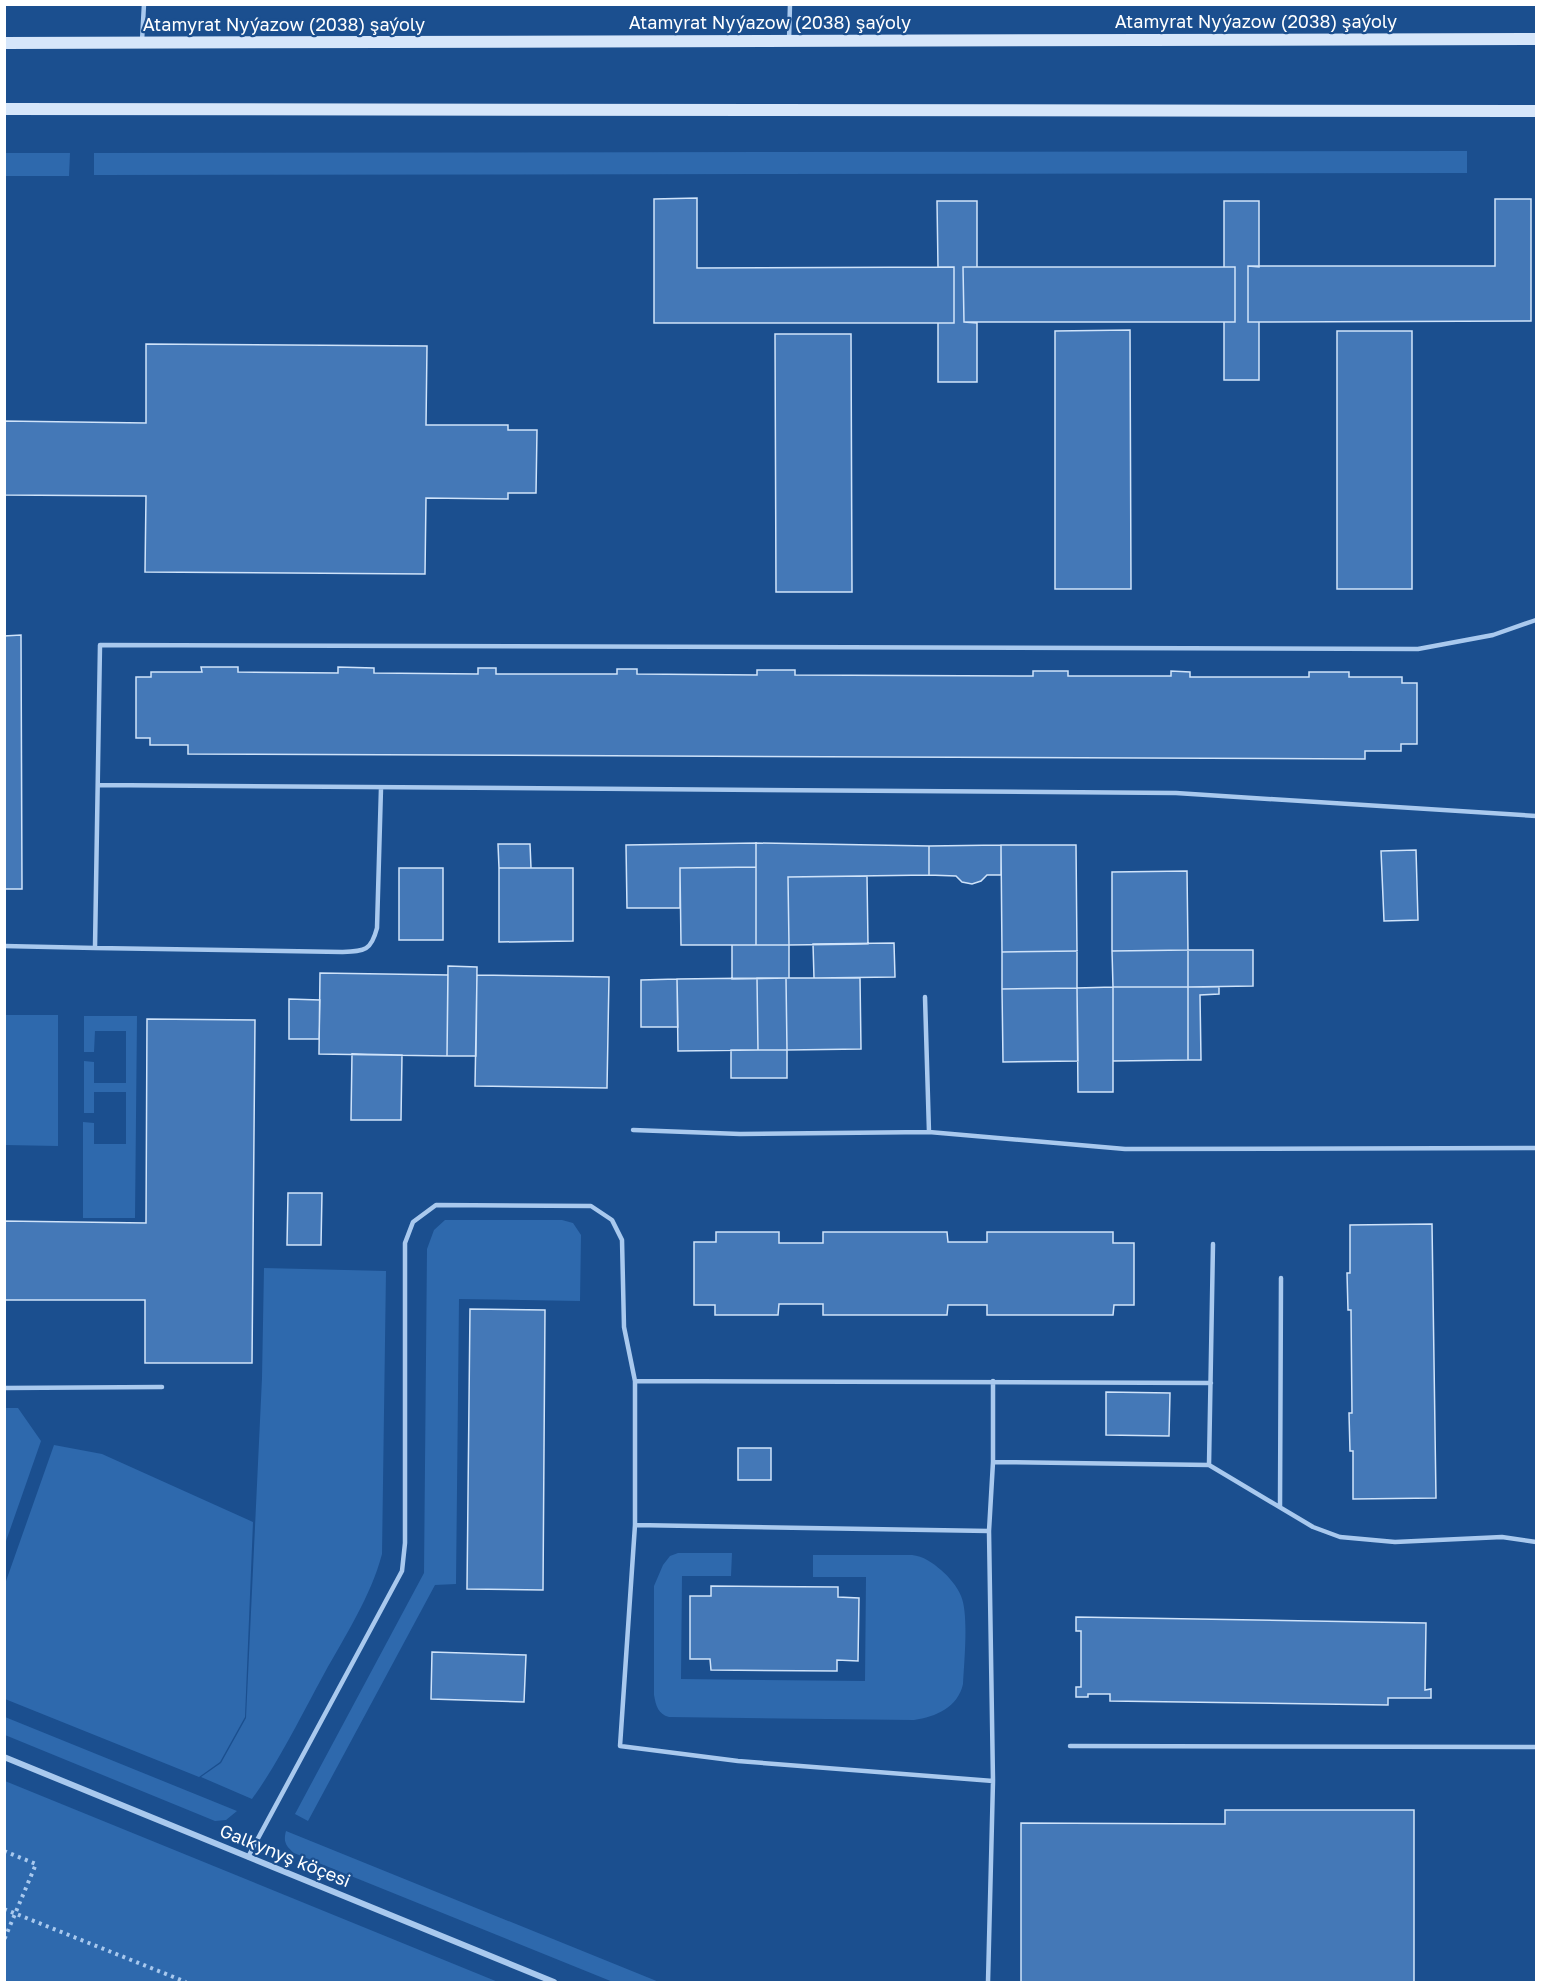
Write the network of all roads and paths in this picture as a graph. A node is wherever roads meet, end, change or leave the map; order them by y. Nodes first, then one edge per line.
1 (144, 4) edge
2 (790, 4) edge
3 (1536, 39) edge
4 (789, 41) junction
5 (4, 43) edge
6 (142, 43) junction
7 (4, 109) edge
8 (1536, 111) edge
9 (1536, 620) edge
10 (98, 786) junction
11 (381, 788) junction
12 (1536, 816) edge
13 (4, 946) edge
14 (95, 948) junction
15 (925, 997) dead end
16 (633, 1130) dead end
17 (929, 1132) junction
18 (1536, 1148) edge
19 (1213, 1244) dead end
20 (1281, 1278) dead end
21 (635, 1381) junction
22 (993, 1382) junction
23 (1211, 1383) junction
24 (162, 1387) dead end
25 (4, 1388) edge
26 (993, 1462) junction
27 (1209, 1465) junction
28 (1280, 1507) junction
29 (635, 1525) junction
30 (989, 1531) junction
31 (1536, 1542) edge
32 (1070, 1746) dead end
33 (1536, 1747) edge
34 (4, 1757) edge
35 (993, 1781) junction
36 (4, 1851) edge
37 (248, 1857) junction
38 (4, 1909) edge
39 (16, 1913) junction
40 (4, 1940) edge
41 (186, 1983) edge
42 (554, 1983) edge
43 (988, 1983) edge

1 - 6 lane
2 - 4 lane
3 - 4 main road, Atamyrat Nyýazow (2038) şaýoly
4 - 6 main road, Atamyrat Nyýazow (2038) şaýoly
5 - 6 main road, Atamyrat Nyýazow (2038) şaýoly
7 - 8 main road
9 - 10 lane
10 - 11 lane
10 - 14 lane
11 - 12 lane
11 - 14 lane
13 - 14 lane
15 - 17 lane
16 - 17 lane
17 - 18 lane
19 - 23 lane
20 - 28 lane
21 - 22 lane
21 - 29 lane
21 - 37 lane
22 - 23 lane
22 - 26 lane
23 - 27 lane
24 - 25 lane
26 - 27 lane
26 - 30 lane
27 - 28 lane
28 - 31 lane
29 - 30 lane
29 - 35 lane
30 - 35 lane
32 - 33 lane
34 - 37 street, Galkynyş köçesi
35 - 43 lane
36 - 39 path
37 - 42 street, Galkynyş köçesi
38 - 39 path
39 - 40 path
39 - 41 path

